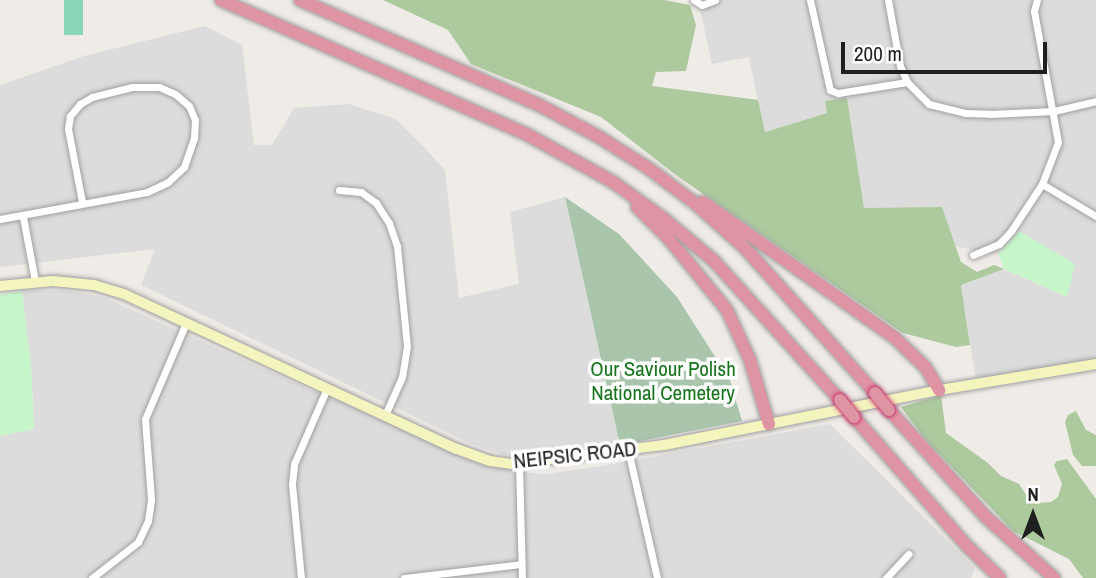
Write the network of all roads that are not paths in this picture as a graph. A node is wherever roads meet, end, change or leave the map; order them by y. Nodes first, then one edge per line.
1 (221, 0) edge
2 (300, 0) edge
3 (694, 0) edge
4 (715, 0) edge
5 (810, 0) edge
6 (888, 0) edge
7 (1037, 0) edge
8 (907, 82) junction
9 (1096, 101) edge
10 (1054, 111) junction
11 (613, 181) junction
12 (666, 181) junction
13 (1042, 184) junction
14 (339, 190) dead end
15 (82, 202) junction
16 (1096, 216) edge
17 (23, 217) junction
18 (0, 219) edge
19 (973, 256) dead end
20 (35, 281) junction
21 (0, 286) edge
22 (186, 323) junction
23 (1096, 364) edge
24 (327, 388) junction
25 (939, 390) junction
26 (385, 415) junction
27 (769, 424) junction
28 (628, 450) junction
29 (519, 464) junction
30 (908, 554) dead end
31 (521, 564) junction
32 (92, 578) edge
33 (301, 578) edge
34 (404, 578) edge
35 (522, 578) edge
36 (657, 578) edge
37 (886, 578) edge
38 (1000, 578) edge
39 (1054, 578) edge

1 - 11 highway
2 - 12 highway
3 - 4 street
5 - 8 street
6 - 8 street
7 - 10 street
8 - 10 street
9 - 10 street
10 - 13 street
11 - 27 highway
11 - 38 highway, bridge
12 - 25 highway
12 - 39 highway, bridge
13 - 16 street
13 - 19 street
14 - 26 street
15 - 15 street
15 - 17 street
17 - 18 street
17 - 20 street
20 - 21 street, NEIPSIC ROAD
20 - 22 street, NEIPSIC ROAD
22 - 24 street, NEIPSIC ROAD
22 - 32 street
23 - 25 street, NEIPSIC ROAD
24 - 26 street, NEIPSIC ROAD
24 - 33 street
25 - 27 street, NEIPSIC ROAD
26 - 29 street, NEIPSIC ROAD
27 - 28 street, NEIPSIC ROAD
28 - 29 street, NEIPSIC ROAD
28 - 36 street
29 - 31 street
30 - 37 street
31 - 34 street
31 - 35 street

